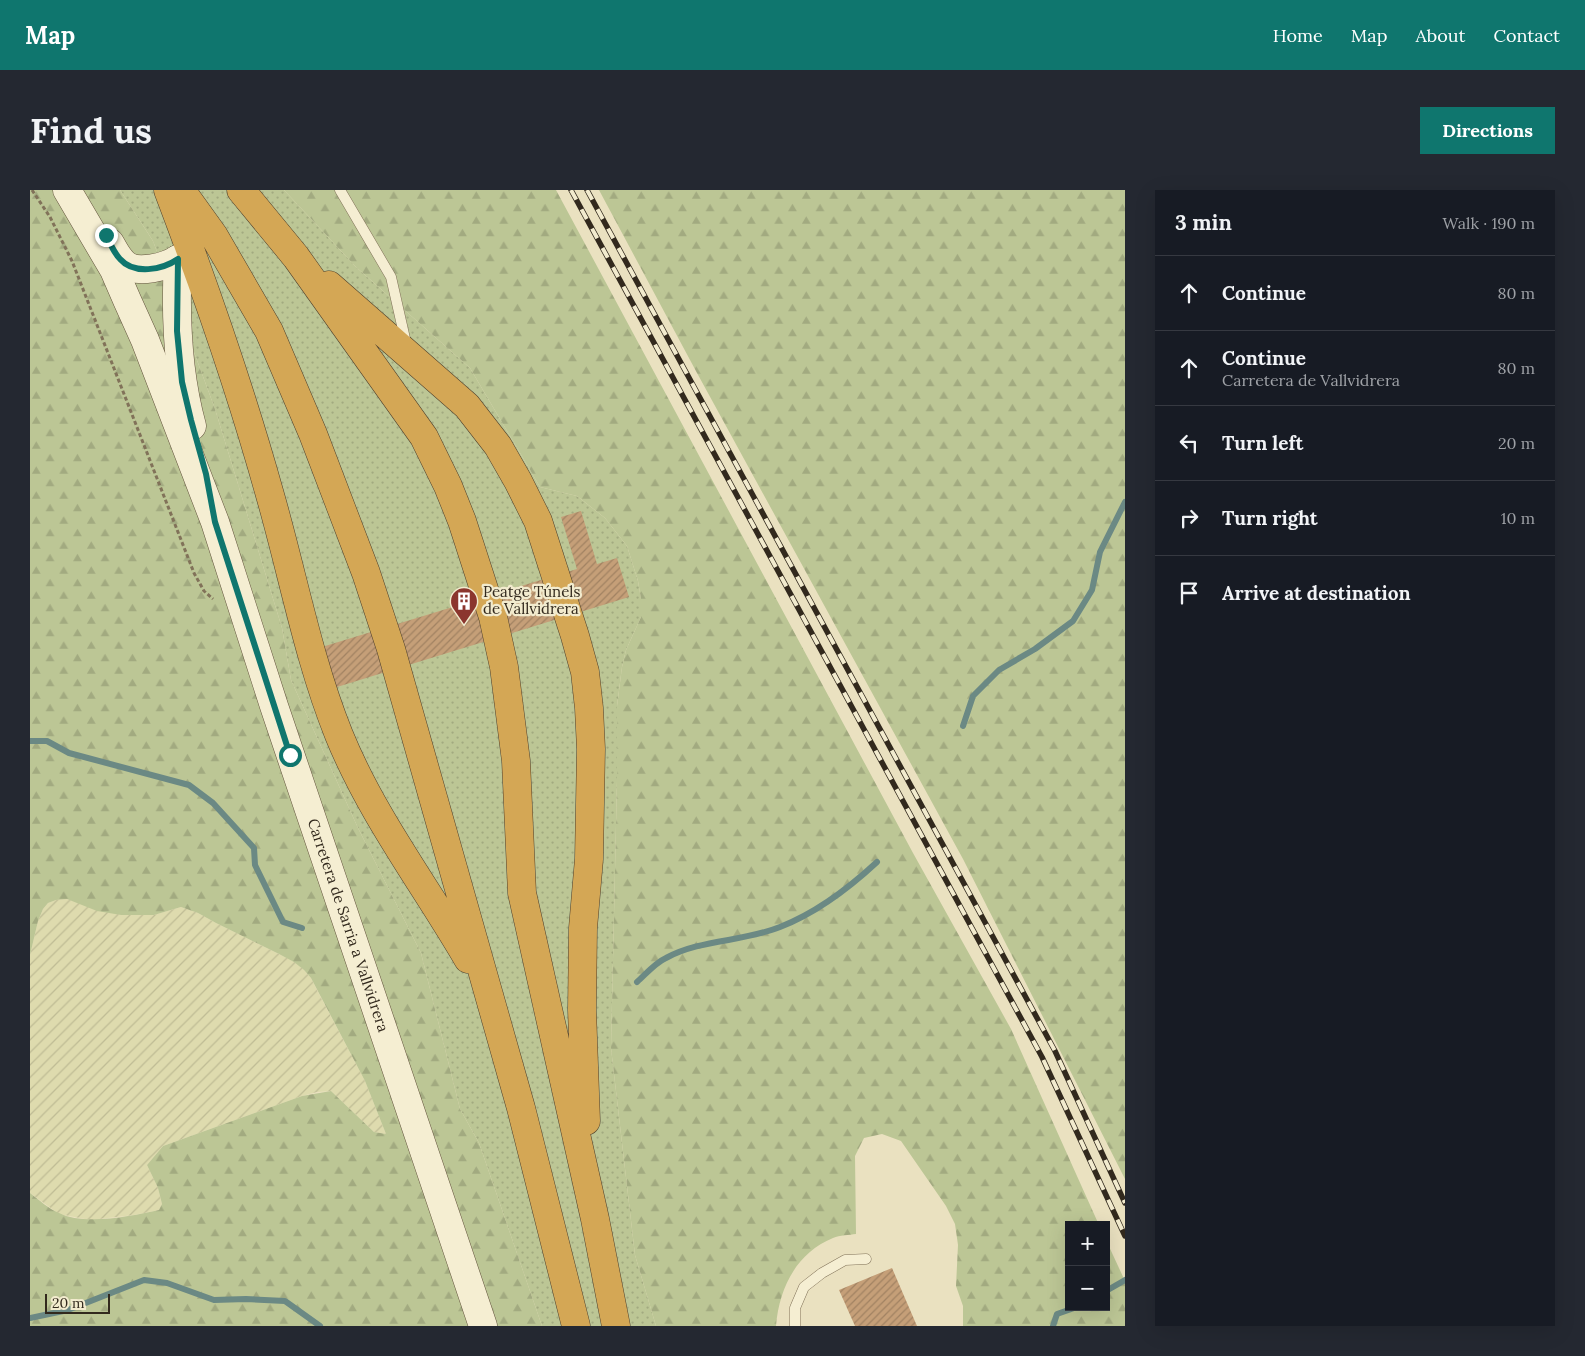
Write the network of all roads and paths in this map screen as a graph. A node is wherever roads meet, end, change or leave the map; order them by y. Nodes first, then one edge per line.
1 (32, 190) edge
2 (168, 190) edge
3 (180, 190) edge
4 (241, 190) edge
5 (340, 190) edge
6 (69, 193) edge
7 (296, 256) junction
8 (408, 354) junction
9 (215, 522) junction
10 (244, 616) junction
11 (489, 996) junction
12 (595, 1219) junction
13 (866, 1259) dead end
14 (483, 1326) edge
15 (576, 1326) edge
16 (616, 1326) edge
17 (796, 1326) edge

1 - 10 path
2 - 11 highway
3 - 11 highway
4 - 7 highway
5 - 8 lane
6 - 9 main road
6 - 9 main road
7 - 8 highway
7 - 12 highway
8 - 12 highway
9 - 10 main road, Carretera de Sarria a Vallvidrera
10 - 14 main road, Carretera de Sarria a Vallvidrera
11 - 15 highway
12 - 16 highway
13 - 17 lane

